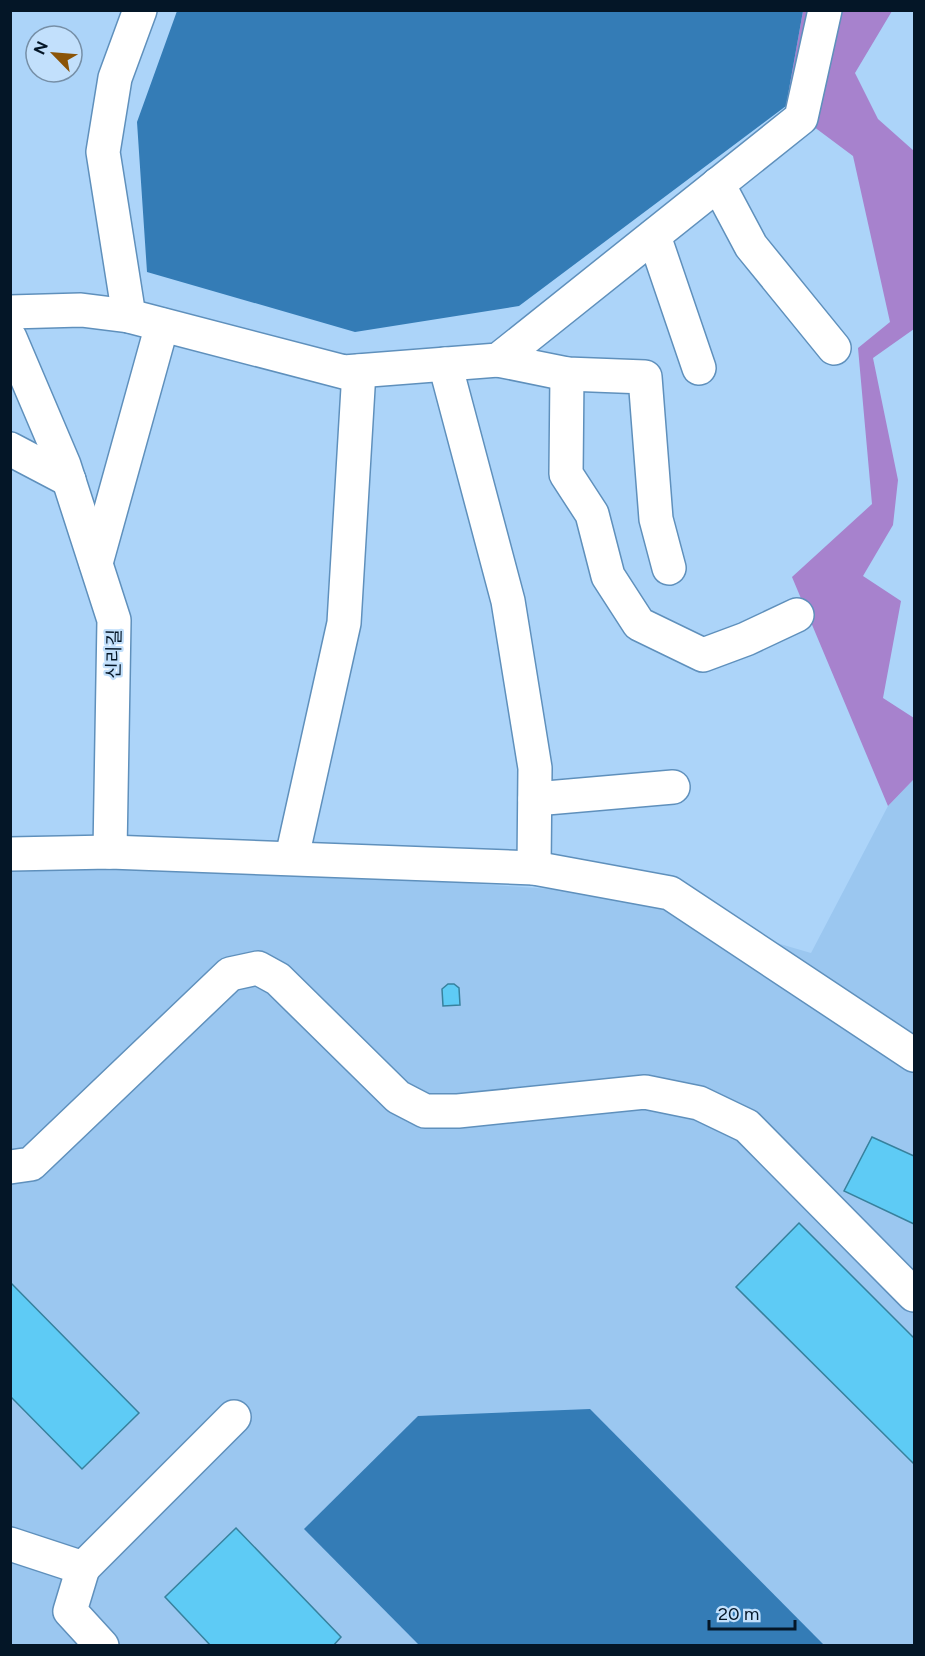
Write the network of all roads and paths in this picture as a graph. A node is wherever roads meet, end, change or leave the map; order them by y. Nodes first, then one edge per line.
1 (140, 10) edge
2 (825, 10) edge
3 (718, 184) junction
4 (654, 236) junction
5 (10, 312) edge
6 (129, 316) junction
7 (162, 325) junction
8 (10, 338) edge
9 (834, 348) dead end
10 (498, 360) junction
11 (445, 364) junction
12 (699, 368) dead end
13 (359, 371) junction
14 (567, 374) junction
15 (10, 449) edge
16 (69, 480) junction
17 (96, 563) junction
18 (669, 568) dead end
19 (797, 615) dead end
20 (673, 787) dead end
21 (535, 799) junction
22 (110, 852) junction
23 (10, 854) edge
24 (292, 857) junction
25 (534, 868) junction
26 (915, 1055) edge
27 (10, 1167) edge
28 (852, 1231) junction
29 (915, 1261) edge
30 (915, 1295) edge
31 (234, 1417) dead end
32 (10, 1544) edge
33 (83, 1568) junction
34 (102, 1646) edge

1 - 6 street
2 - 3 street
3 - 4 street
3 - 9 street
4 - 10 street
4 - 12 street
5 - 6 street
6 - 7 street
7 - 13 street
7 - 17 street
8 - 16 street, 신리길
10 - 11 street
10 - 14 street
11 - 13 street
11 - 21 street
13 - 24 street
14 - 18 street
14 - 19 street
15 - 16 street
16 - 17 street, 신리길
17 - 22 street, 신리길
20 - 21 street
21 - 25 street
22 - 23 street
22 - 24 street
24 - 25 street
25 - 26 street
27 - 28 street
28 - 29 street
28 - 30 street
31 - 33 street
32 - 33 street
33 - 34 street

